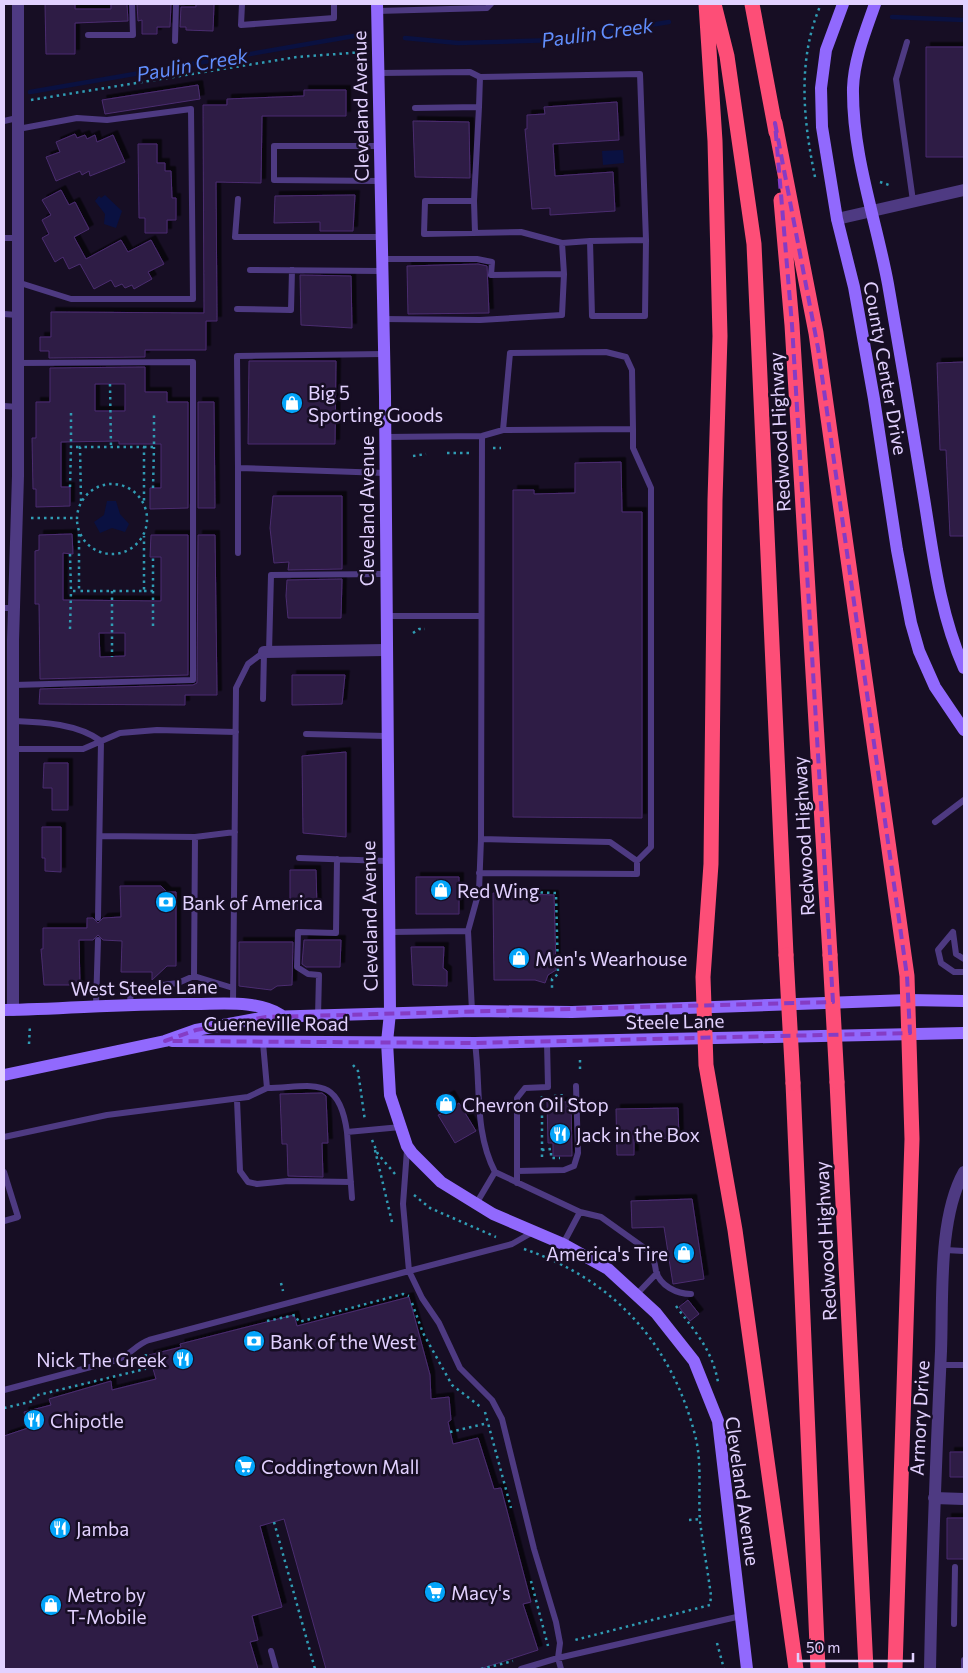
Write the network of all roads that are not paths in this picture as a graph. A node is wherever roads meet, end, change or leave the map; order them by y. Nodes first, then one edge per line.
1 (18, 4) edge
2 (132, 4) edge
3 (176, 4) edge
4 (242, 4) edge
5 (334, 4) edge
6 (491, 4) edge
7 (706, 4) edge
8 (714, 4) edge
9 (752, 4) edge
10 (843, 4) edge
11 (874, 4) edge
12 (377, 7) edge
13 (88, 34) dead end
14 (175, 41) dead end
15 (907, 42) dead end
16 (378, 73) junction
17 (480, 78) junction
18 (479, 107) junction
19 (415, 108) dead end
20 (4, 121) edge
21 (17, 123) junction
22 (775, 123) junction
23 (380, 146) junction
24 (380, 181) junction
25 (964, 190) edge
26 (238, 199) dead end
27 (474, 201) junction
28 (913, 201) junction
29 (870, 212) junction
30 (836, 219) junction
31 (475, 233) junction
32 (382, 237) junction
33 (4, 238) edge
34 (17, 238) junction
35 (646, 240) junction
36 (590, 241) junction
37 (562, 243) junction
38 (382, 265) junction
39 (250, 270) dead end
40 (292, 270) junction
41 (564, 274) junction
42 (17, 282) junction
43 (237, 309) dead end
44 (4, 314) edge
45 (17, 314) junction
46 (383, 319) junction
47 (384, 354) junction
48 (17, 363) junction
49 (4, 406) edge
50 (18, 407) junction
51 (633, 429) junction
52 (503, 430) junction
53 (482, 436) junction
54 (385, 437) junction
55 (238, 468) junction
56 (385, 473) junction
57 (238, 553) dead end
58 (385, 574) junction
59 (9, 608) edge
60 (385, 616) junction
61 (480, 616) junction
62 (9, 640) edge
63 (385, 650) junction
64 (266, 652) junction
65 (964, 668) edge
66 (14, 685) junction
67 (263, 699) dead end
68 (11, 716) edge
69 (964, 730) edge
70 (236, 732) junction
71 (306, 734) dead end
72 (386, 736) junction
73 (100, 741) junction
74 (15, 749) junction
75 (964, 800) edge
76 (935, 822) dead end
77 (235, 832) junction
78 (100, 836) junction
79 (195, 837) junction
80 (481, 840) junction
81 (299, 858) dead end
82 (337, 859) junction
83 (387, 861) junction
84 (637, 861) junction
85 (479, 873) junction
86 (98, 918) dead end
87 (388, 932) junction
88 (468, 932) junction
89 (98, 940) dead end
90 (964, 959) edge
91 (964, 972) edge
92 (194, 976) junction
93 (233, 988) junction
94 (908, 1000) junction
95 (964, 1001) edge
96 (130, 1003) junction
97 (233, 1003) junction
98 (96, 1005) junction
99 (705, 1006) junction
100 (8, 1010) edge
101 (472, 1011) junction
102 (390, 1013) junction
103 (318, 1016) junction
104 (284, 1017) junction
105 (910, 1033) junction
106 (964, 1033) edge
107 (707, 1040) junction
108 (165, 1041) junction
109 (547, 1041) junction
110 (387, 1042) junction
111 (263, 1043) junction
112 (475, 1043) junction
113 (4, 1075) edge
114 (576, 1086) dead end
115 (266, 1088) junction
116 (237, 1100) junction
117 (401, 1127) junction
118 (347, 1132) junction
119 (4, 1137) edge
120 (407, 1146) junction
121 (517, 1171) junction
122 (4, 1172) edge
123 (495, 1172) junction
124 (964, 1172) edge
125 (351, 1182) junction
126 (517, 1182) junction
127 (352, 1198) dead end
128 (476, 1204) junction
129 (580, 1212) junction
130 (4, 1221) edge
131 (534, 1232) junction
132 (563, 1244) junction
133 (945, 1250) junction
134 (964, 1250) edge
135 (409, 1271) junction
136 (657, 1273) junction
137 (637, 1294) junction
138 (691, 1294) dead end
139 (940, 1365) junction
140 (964, 1365) edge
141 (4, 1390) edge
142 (934, 1498) junction
143 (964, 1500) edge
144 (955, 1568) dead end
145 (741, 1616) junction
146 (954, 1624) dead end
147 (270, 1650) dead end
148 (558, 1658) junction
149 (964, 1660) edge
150 (276, 1669) edge
151 (521, 1669) edge
152 (561, 1669) edge
153 (747, 1669) edge
154 (796, 1669) edge
155 (818, 1669) edge
156 (866, 1669) edge
157 (895, 1669) edge
158 (930, 1669) edge
159 (964, 1669) edge

1 - 21 street
2 - 13 lane
3 - 14 lane
4 - 5 lane
6 - 12 lane
7 - 99 highway
8 - 155 highway, Redwood Highway, bridge
9 - 22 highway, Redwood Highway
10 - 30 main road, County Center Drive
11 - 29 main road, County Center Drive
12 - 16 main road, Cleveland Avenue
15 - 28 lane
16 - 17 lane
16 - 23 main road, Cleveland Avenue
17 - 18 lane
17 - 35 lane
18 - 19 lane
18 - 27 lane
20 - 21 lane
21 - 34 street
21 - 42 lane
22 - 94 highway
22 - 156 highway, Redwood Highway, bridge
23 - 24 main road, Cleveland Avenue
23 - 24 lane
24 - 32 main road, Cleveland Avenue
25 - 28 street
26 - 32 lane
27 - 31 lane
27 - 31 lane
28 - 29 street
29 - 30 street
29 - 65 main road, County Center Drive
30 - 69 main road, County Center Drive
31 - 37 lane
32 - 38 main road, Cleveland Avenue
33 - 34 lane
34 - 42 street
35 - 36 lane
35 - 36 lane
36 - 37 lane
37 - 41 lane
38 - 40 lane
38 - 41 lane
38 - 46 main road, Cleveland Avenue
39 - 40 lane
40 - 43 lane
41 - 46 lane
42 - 45 street
44 - 45 lane
45 - 48 street
46 - 47 main road, Cleveland Avenue
47 - 54 main road, Cleveland Avenue
47 - 55 lane
48 - 50 street
48 - 66 lane
49 - 50 lane
50 - 59 street
51 - 52 lane
51 - 52 lane
51 - 84 lane
52 - 53 lane
53 - 54 lane
53 - 61 lane
54 - 56 main road, Cleveland Avenue
55 - 56 lane
55 - 57 lane
56 - 58 main road, Cleveland Avenue
58 - 60 main road, Cleveland Avenue
58 - 64 lane
59 - 62 street
60 - 61 lane
60 - 63 main road, Cleveland Avenue
61 - 80 lane
62 - 66 street
63 - 64 street
63 - 72 main road, Cleveland Avenue
64 - 67 lane
64 - 70 lane
66 - 68 street
68 - 73 lane
68 - 74 street
70 - 73 lane
70 - 77 lane
71 - 72 lane
72 - 83 main road, Cleveland Avenue
73 - 74 lane
73 - 78 lane
74 - 100 street
75 - 76 lane
77 - 79 lane
77 - 93 lane
78 - 79 lane
78 - 86 lane
79 - 92 lane
80 - 84 lane
80 - 85 lane
81 - 82 lane
82 - 83 lane
82 - 103 lane
83 - 87 main road, Cleveland Avenue
84 - 85 lane
85 - 88 lane
87 - 88 lane
87 - 102 main road, Cleveland Avenue
88 - 101 lane
89 - 98 lane
90 - 91 lane
92 - 93 lane
92 - 96 lane
93 - 97 lane
94 - 95 main road, Steele Lane
94 - 99 main road, Steele Lane
94 - 105 highway
96 - 97 main road, West Steele Lane
96 - 98 main road, West Steele Lane
97 - 104 main road, West Steele Lane
98 - 100 main road, West Steele Lane
99 - 101 main road, Steele Lane
99 - 107 highway
101 - 102 main road, Steele Lane
102 - 103 main road, Guerneville Road
102 - 110 main road, Cleveland Avenue
103 - 104 main road, Guerneville Road
104 - 108 main road, Guerneville Road
105 - 106 main road, Steele Lane
105 - 107 main road, Steele Lane
105 - 157 highway
107 - 109 main road, Steele Lane
107 - 154 highway
108 - 111 main road, Guerneville Road
108 - 113 main road, Guerneville Road
109 - 112 main road, Steele Lane
109 - 121 lane
110 - 111 main road, Guerneville Road
110 - 112 main road, Steele Lane
110 - 117 main road, Cleveland Avenue
111 - 115 lane
112 - 123 lane
114 - 121 lane
115 - 116 lane
115 - 118 lane
116 - 119 lane
116 - 125 lane
117 - 118 lane
117 - 120 main road, Cleveland Avenue
118 - 125 lane
120 - 128 main road, Cleveland Avenue
120 - 135 lane
121 - 126 lane
122 - 130 lane
123 - 126 lane
123 - 128 lane
124 - 133 street, Armory Drive
125 - 127 lane
126 - 129 lane
128 - 131 main road, Cleveland Avenue
129 - 132 lane
129 - 136 lane
131 - 132 main road, Cleveland Avenue
131 - 135 lane
132 - 137 main road, Cleveland Avenue
133 - 134 lane
133 - 139 street, Armory Drive
135 - 141 lane
135 - 148 lane
136 - 137 lane
136 - 138 lane
137 - 145 main road, Cleveland Avenue
139 - 140 lane
139 - 142 street, Armory Drive
142 - 143 street
142 - 158 street, Armory Drive
144 - 146 lane
145 - 148 lane
145 - 153 main road, Cleveland Avenue
147 - 150 lane
148 - 151 lane
148 - 152 lane
149 - 159 lane

